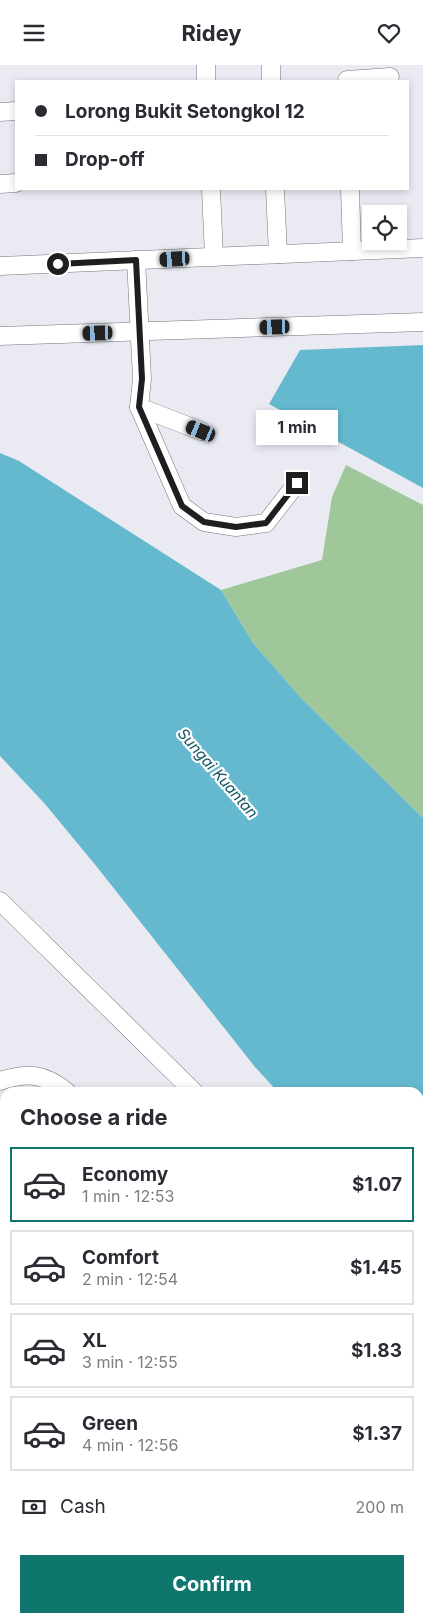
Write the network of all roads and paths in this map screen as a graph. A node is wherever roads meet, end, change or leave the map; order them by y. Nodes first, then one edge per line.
1 (206, 65) edge
2 (271, 65) edge
3 (390, 75) edge
4 (347, 76) edge
5 (206, 80) edge
6 (271, 80) edge
7 (15, 111) edge
8 (0, 112) edge
9 (15, 183) edge
10 (0, 184) edge
11 (212, 190) edge
12 (275, 190) edge
13 (350, 190) edge
14 (423, 248) edge
15 (352, 251) junction
16 (278, 255) junction
17 (214, 257) junction
18 (136, 260) junction
19 (0, 266) edge
20 (423, 322) edge
21 (138, 331) junction
22 (0, 336) edge
23 (139, 407) junction
24 (201, 431) dead end
25 (297, 483) dead end
26 (0, 901) edge
27 (0, 1081) edge
28 (61, 1087) edge
29 (189, 1087) edge

1 - 5 street
2 - 6 street
3 - 4 street
7 - 8 street
9 - 10 street
11 - 17 street
12 - 16 street
13 - 15 street
14 - 15 street
15 - 16 street
16 - 17 street
17 - 18 street
18 - 19 street
18 - 21 street
20 - 21 street
21 - 22 street
21 - 23 street
23 - 24 street
23 - 25 street
26 - 29 street
27 - 28 street

